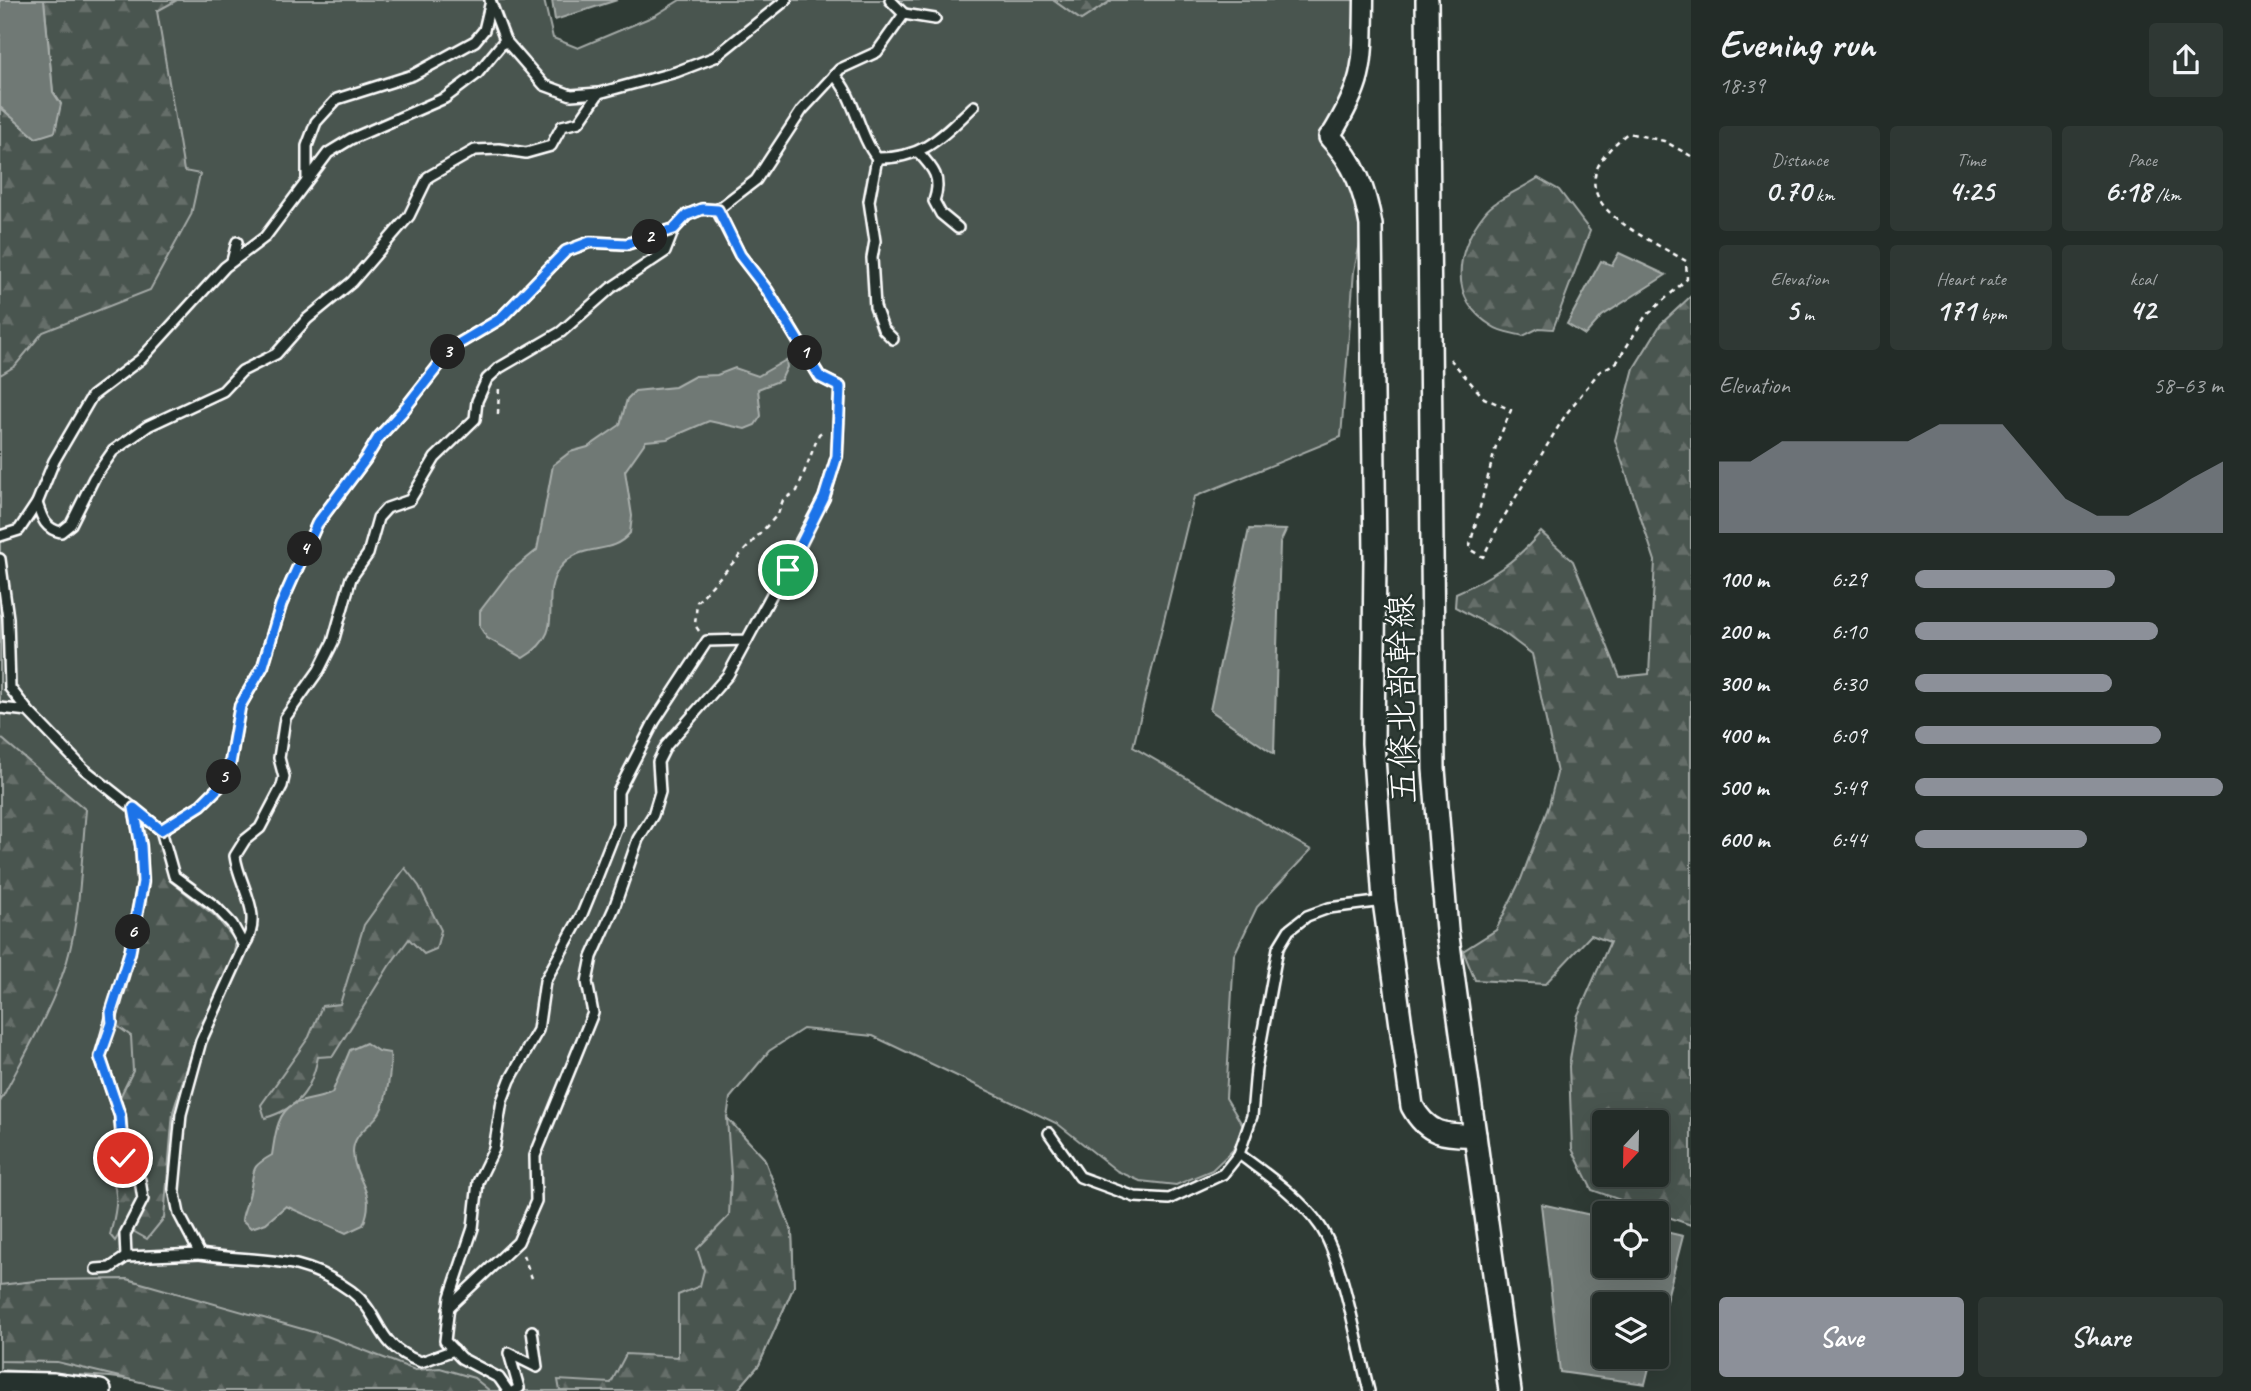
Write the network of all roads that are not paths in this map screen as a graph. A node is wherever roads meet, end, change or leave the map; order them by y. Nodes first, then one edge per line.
1 (490, 0) edge
2 (786, 0) edge
3 (890, 0) edge
4 (1364, 0) edge
5 (1427, 0) edge
6 (904, 14) junction
7 (934, 19) dead end
8 (505, 40) junction
9 (834, 75) junction
10 (599, 93) junction
11 (974, 106) dead end
12 (1330, 137) joint
13 (918, 152) junction
14 (877, 158) junction
15 (307, 180) junction
16 (718, 210) junction
17 (958, 228) dead end
18 (674, 229) junction
19 (236, 242) dead end
20 (232, 261) junction
21 (894, 339) dead end
22 (37, 503) junction
23 (0, 537) edge
24 (0, 559) edge
25 (747, 640) junction
26 (0, 708) edge
27 (28, 711) junction
28 (134, 808) junction
29 (161, 830) junction
30 (1384, 901) junction
31 (244, 946) junction
32 (1049, 1133) dead end
33 (1475, 1135) junction
34 (1240, 1154) junction
35 (200, 1254) junction
36 (126, 1257) junction
37 (96, 1269) dead end
38 (449, 1308) junction
39 (532, 1331) dead end
40 (454, 1350) junction
41 (0, 1383) edge
42 (100, 1391) edge
43 (508, 1391) edge
44 (514, 1391) edge
45 (1369, 1391) edge
46 (1510, 1391) edge

1 - 8 lane
1 - 15 lane
2 - 10 lane
3 - 6 lane
4 - 12 street
5 - 33 street, 五條北部幹線
6 - 7 lane
6 - 9 lane
8 - 10 lane
8 - 15 lane
9 - 14 lane
9 - 16 lane
10 - 22 lane
11 - 13 lane
12 - 30 street
13 - 14 lane
13 - 17 lane
14 - 21 lane
15 - 20 lane
16 - 18 lane
16 - 25 lane
18 - 29 lane
18 - 31 lane
19 - 20 lane
20 - 22 lane
22 - 23 lane
24 - 27 lane
25 - 38 lane
25 - 38 lane
26 - 27 lane
27 - 28 lane
28 - 29 lane
28 - 36 lane
29 - 31 lane
30 - 33 street
30 - 34 lane
31 - 35 lane
32 - 34 lane
33 - 46 street, 五條北部幹線
34 - 45 lane
35 - 36 lane
35 - 40 lane
36 - 37 lane
38 - 40 lane
39 - 44 lane
40 - 43 lane
41 - 42 street

